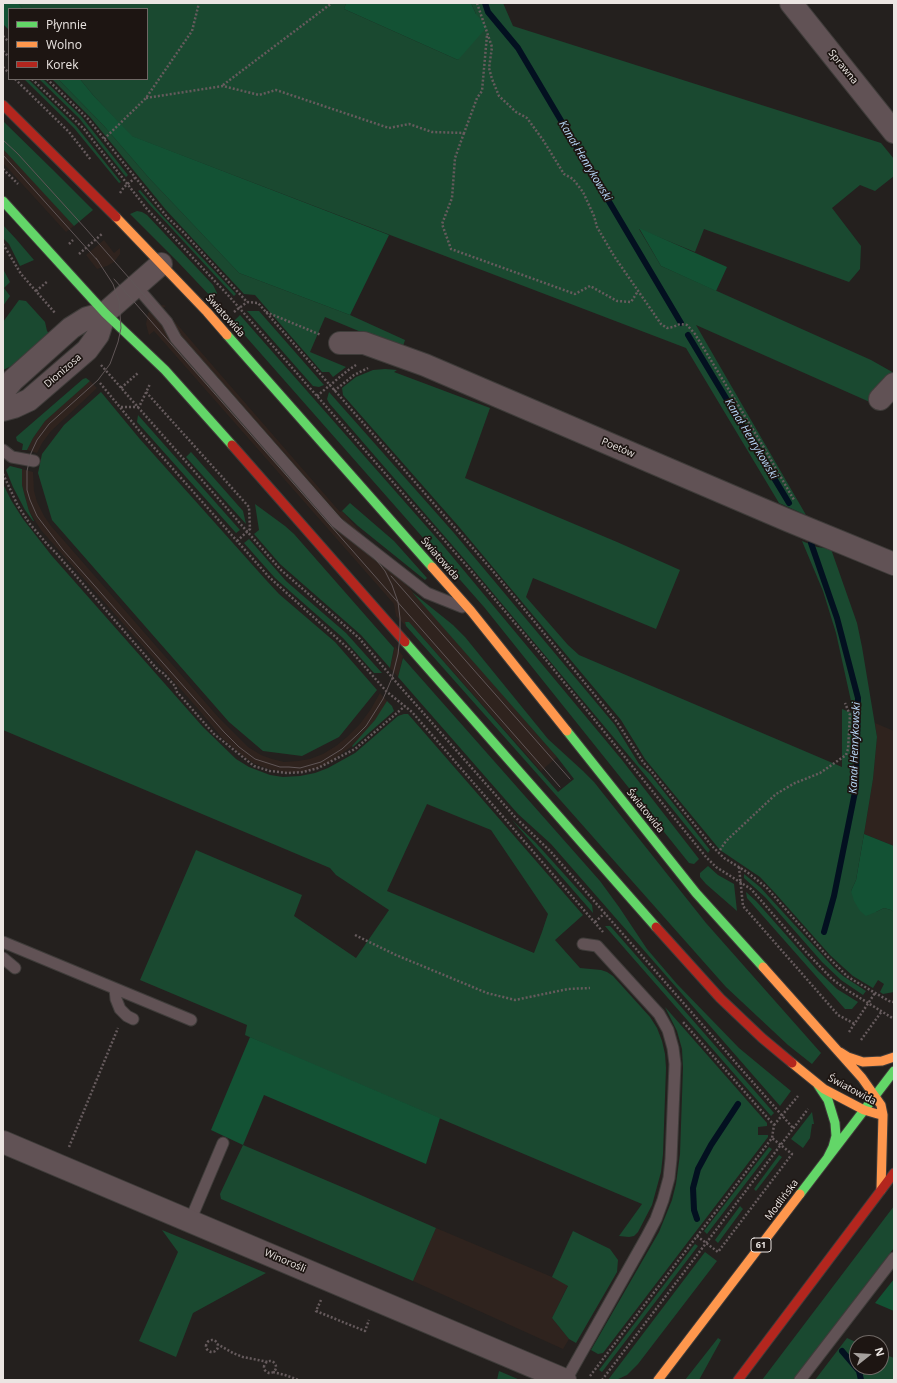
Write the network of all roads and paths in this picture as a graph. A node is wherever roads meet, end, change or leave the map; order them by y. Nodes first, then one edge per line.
1 (199, 3) edge
2 (332, 3) edge
3 (477, 3) edge
4 (792, 3) edge
5 (487, 35) junction
6 (16, 80) edge
7 (33, 80) edge
8 (48, 80) edge
9 (223, 86) junction
10 (146, 98) junction
11 (3, 106) edge
12 (894, 132) edge
13 (464, 134) junction
14 (104, 139) junction
15 (91, 160) dead end
16 (135, 178) junction
17 (127, 184) junction
18 (114, 189) dead end
19 (3, 201) edge
20 (99, 237) dead end
21 (3, 244) edge
22 (82, 251) dead end
23 (161, 264) junction
24 (50, 279) dead end
25 (136, 286) junction
26 (36, 291) junction
27 (638, 291) junction
28 (247, 302) junction
29 (240, 309) junction
30 (266, 312) junction
31 (105, 313) junction
32 (231, 314) dead end
33 (59, 317) dead end
34 (340, 343) joint
35 (359, 364) dead end
36 (102, 367) dead end
37 (370, 367) dead end
38 (140, 371) dead end
39 (150, 382) dead end
40 (100, 383) dead end
41 (330, 386) junction
42 (121, 388) junction
43 (334, 391) junction
44 (3, 392) edge
45 (146, 392) junction
46 (317, 396) junction
47 (120, 407) junction
48 (138, 407) junction
49 (3, 410) edge
50 (3, 450) edge
51 (34, 462) dead end
52 (3, 474) edge
53 (810, 529) junction
54 (247, 532) junction
55 (237, 541) junction
56 (894, 564) edge
57 (471, 611) junction
58 (845, 703) dead end
59 (405, 706) junction
60 (508, 823) dead end
61 (720, 850) dead end
62 (739, 867) junction
63 (740, 882) junction
64 (605, 914) junction
65 (595, 922) dead end
66 (355, 935) dead end
67 (3, 942) edge
68 (583, 944) dead end
69 (3, 958) edge
70 (15, 968) dead end
71 (590, 988) dead end
72 (116, 989) junction
73 (874, 993) junction
74 (894, 998) edge
75 (893, 1002) edge
76 (868, 1003) junction
77 (882, 1011) junction
78 (129, 1016) joint
79 (894, 1019) edge
80 (191, 1020) dead end
81 (855, 1024) junction
82 (849, 1032) dead end
83 (864, 1036) dead end
84 (836, 1049) junction
85 (894, 1058) edge
86 (894, 1071) edge
87 (812, 1079) junction
88 (798, 1096) dead end
89 (875, 1096) junction
90 (810, 1107) dead end
91 (864, 1110) junction
92 (782, 1115) junction
93 (883, 1115) junction
94 (894, 1115) edge
95 (774, 1126) dead end
96 (794, 1128) junction
97 (3, 1142) edge
98 (223, 1143) dead end
99 (781, 1145) junction
100 (68, 1147) dead end
101 (828, 1157) junction
102 (894, 1173) edge
103 (881, 1190) junction
104 (190, 1221) junction
105 (697, 1236) junction
106 (707, 1243) junction
107 (894, 1258) edge
108 (323, 1294) dead end
109 (372, 1314) dead end
110 (217, 1344) junction
111 (268, 1362) junction
112 (273, 1372) junction
113 (590, 1376) dead end
114 (299, 1380) edge
115 (566, 1380) edge
116 (602, 1380) edge
117 (658, 1380) edge
118 (738, 1380) edge
119 (800, 1380) edge

1 - 10 path
2 - 9 path
3 - 5 path
4 - 12 street, Sprawna
5 - 13 path
5 - 27 path
6 - 15 path
7 - 17 path
8 - 14 path
9 - 10 path
9 - 13 path
10 - 14 path
11 - 23 street, Światowida
13 - 27 path
14 - 16 path
16 - 17 path
16 - 28 path
17 - 18 path
17 - 29 path
19 - 31 street, Światowida
20 - 22 path
21 - 26 path
23 - 25 street
23 - 57 street, Światowida
24 - 26 path
25 - 31 street
25 - 57 lane
26 - 33 path
27 - 53 path
28 - 29 path
28 - 30 path
29 - 32 path
29 - 46 path
30 - 34 path
30 - 41 path
31 - 44 street
31 - 49 street, Dionizosa
31 - 87 street, Światowida
34 - 53 street, Poetów
35 - 41 path
36 - 42 path
37 - 43 path
38 - 42 path
39 - 45 path
40 - 47 path
41 - 43 path
41 - 46 path
42 - 48 path
43 - 62 path
45 - 48 path
45 - 54 path
46 - 63 path
47 - 48 path
47 - 55 path
48 - 54 path
50 - 51 lane
52 - 59 path
53 - 56 street, Poetów
54 - 55 path
54 - 64 path
55 - 59 path
57 - 84 street, Światowida
58 - 61 path
59 - 60 path
62 - 63 path
62 - 73 path
63 - 76 path
63 - 81 path
64 - 65 path
64 - 92 path
66 - 71 path
67 - 72 lane
68 - 115 lane
69 - 70 lane
72 - 78 lane
72 - 80 lane
73 - 75 path
73 - 76 path
74 - 75 path
76 - 77 path
76 - 81 path
77 - 79 path
77 - 83 path
78 - 100 path
81 - 82 path
84 - 85 street, Światowida
84 - 89 street, Światowida
86 - 89 street, Modlińska / 61
87 - 91 street, Światowida
87 - 101 street, Światowida
88 - 92 path
89 - 91 street, Modlińska / 61
89 - 93 street, Światowida
90 - 96 path
91 - 93 street, Światowida
91 - 101 street, Modlińska / 61
92 - 95 path
92 - 96 path
93 - 94 street, Światowida
93 - 103 street, Światowida
96 - 99 path
97 - 104 street, Winorośli
98 - 104 lane
99 - 105 path
99 - 106 path
99 - 106 path
101 - 117 street, Modlińska / 61
102 - 103 street
103 - 118 street
104 - 115 street, Winorośli
105 - 106 path
105 - 113 path
106 - 116 path
107 - 119 lane
108 - 109 path
110 - 110 path
110 - 111 path
111 - 112 path
111 - 112 path
112 - 114 path

